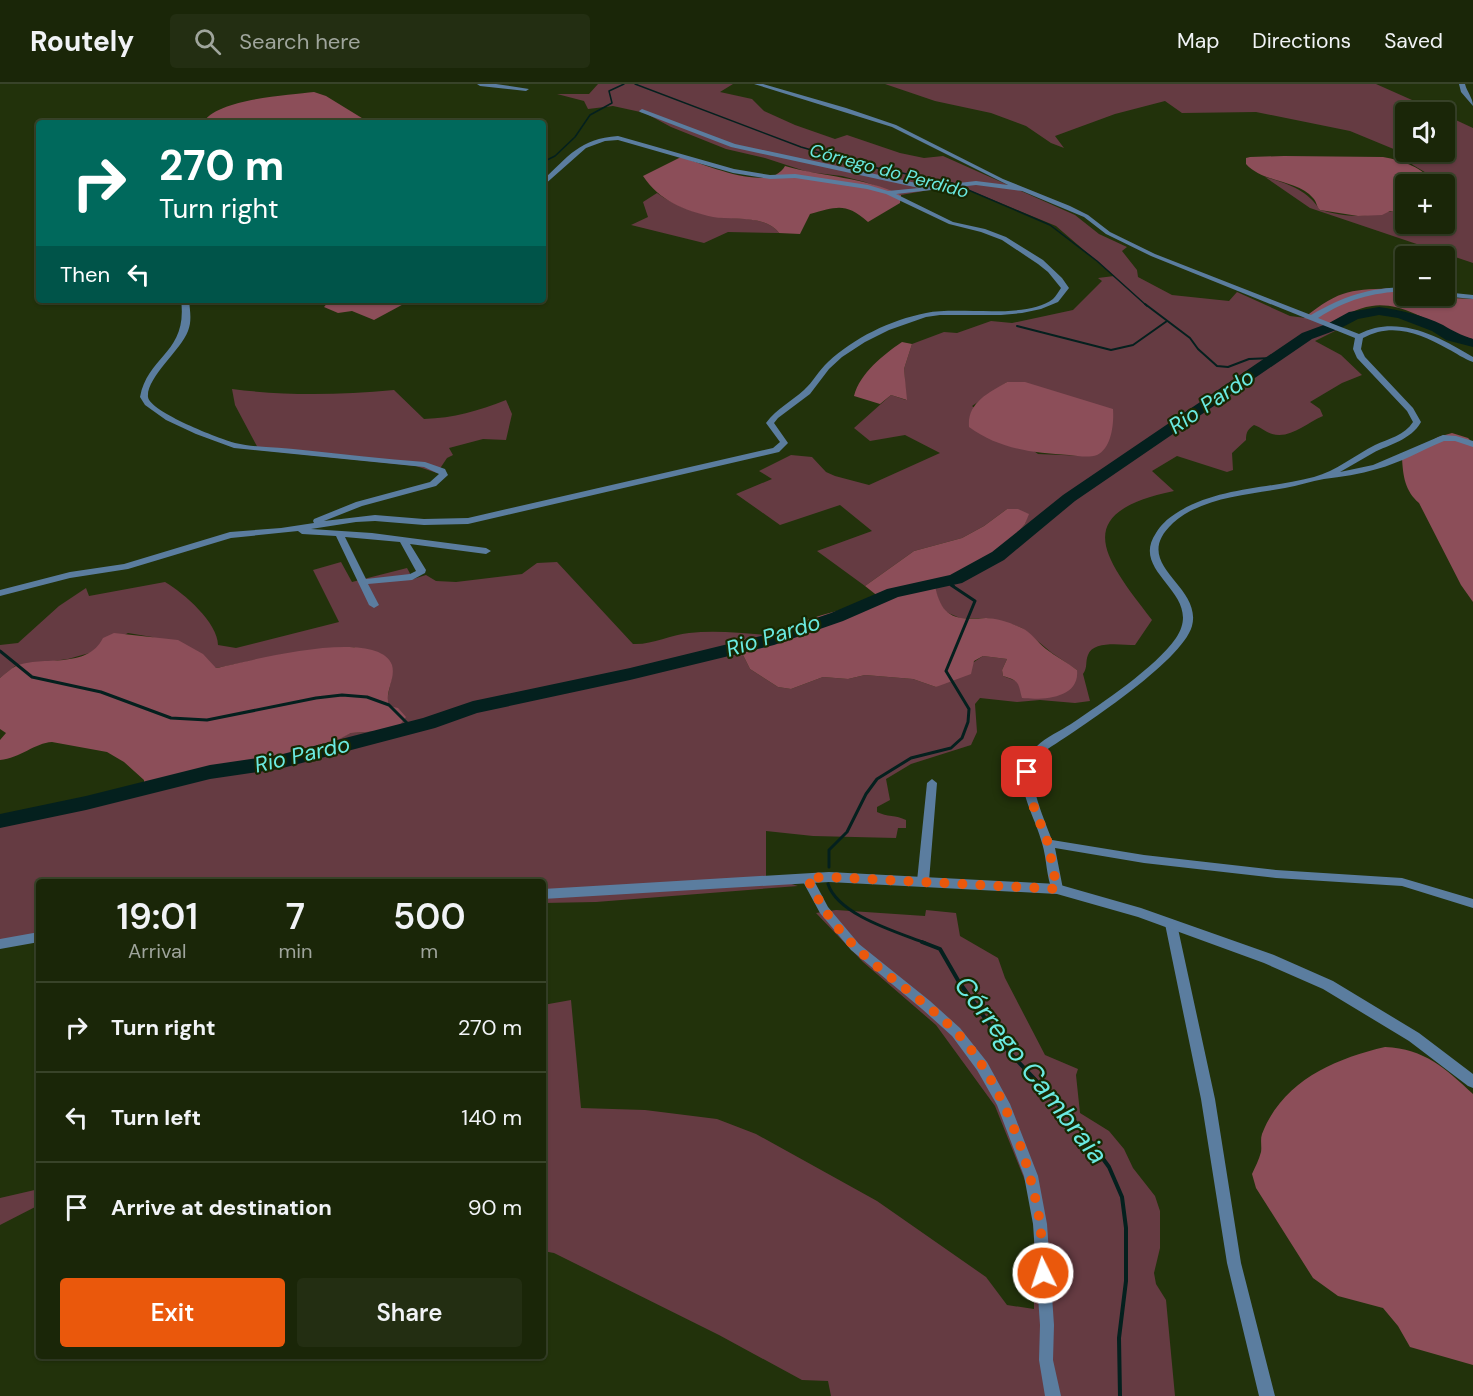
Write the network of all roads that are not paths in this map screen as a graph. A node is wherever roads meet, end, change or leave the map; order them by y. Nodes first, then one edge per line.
1 (480, 84) edge
2 (757, 84) edge
3 (1462, 84) edge
4 (526, 89) dead end
5 (1473, 104) edge
6 (642, 111) dead end
7 (546, 181) edge
8 (933, 188) junction
9 (1023, 189) junction
10 (888, 193) junction
11 (1395, 290) edge
12 (1455, 295) edge
13 (1473, 297) edge
14 (186, 303) edge
15 (1314, 317) junction
16 (1359, 337) junction
17 (1473, 360) edge
18 (1473, 444) edge
19 (1318, 478) junction
20 (306, 526) junction
21 (281, 531) junction
22 (339, 534) junction
23 (404, 542) junction
24 (486, 551) dead end
25 (362, 582) junction
26 (0, 593) edge
27 (374, 605) dead end
28 (932, 783) dead end
29 (1048, 843) junction
30 (807, 878) junction
31 (923, 881) junction
32 (1057, 889) junction
33 (546, 894) edge
34 (1473, 904) edge
35 (1171, 924) junction
36 (36, 938) edge
37 (0, 944) edge
38 (1473, 1082) edge
39 (1053, 1396) edge
40 (1267, 1396) edge

1 - 4 street
2 - 9 street
3 - 5 street
6 - 8 street
7 - 10 street
8 - 9 street
8 - 10 street
9 - 15 street
10 - 20 street
11 - 15 street
12 - 13 street
14 - 20 street
15 - 16 street
16 - 17 street
16 - 19 street
18 - 19 street
19 - 29 street
20 - 21 street
21 - 22 street
21 - 26 street
22 - 23 street
22 - 25 street
23 - 24 street
23 - 25 street
25 - 27 street
28 - 31 street
29 - 32 street
29 - 34 street
30 - 31 street
30 - 33 street
30 - 39 street
31 - 32 street
32 - 35 street
35 - 38 street
35 - 40 street
36 - 37 street

